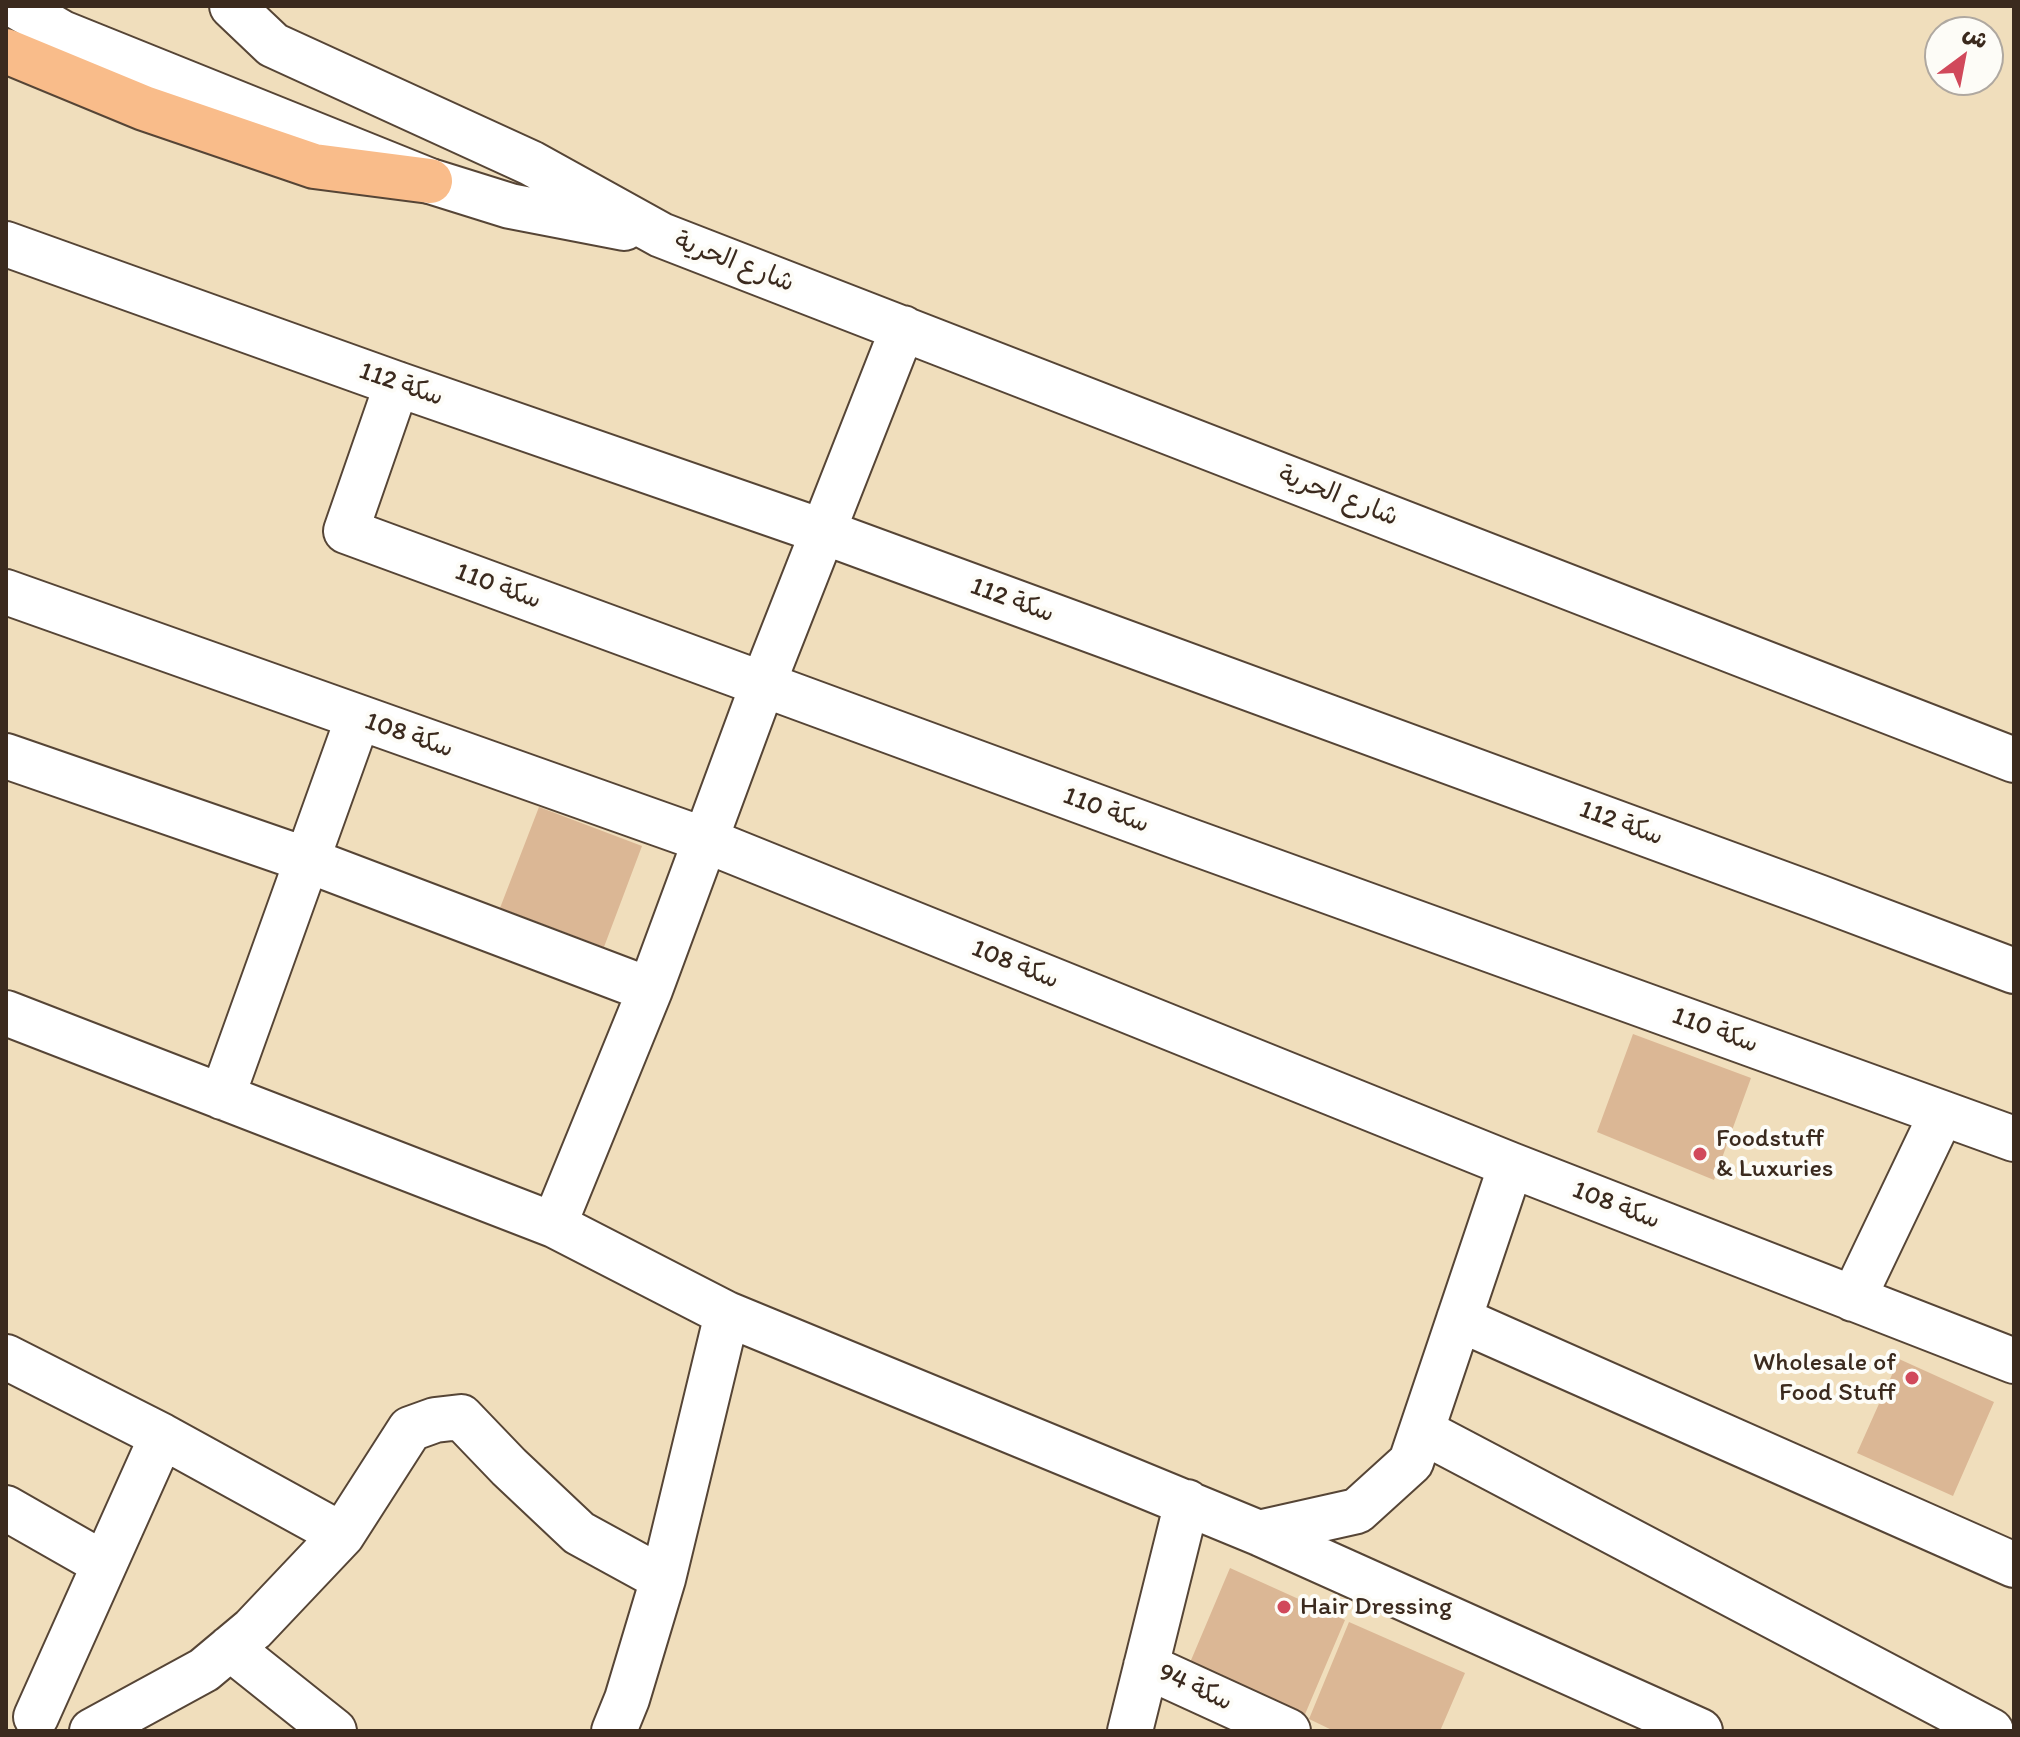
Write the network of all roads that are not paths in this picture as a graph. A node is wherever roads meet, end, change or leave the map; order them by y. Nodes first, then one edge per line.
1 (16, 6) edge
2 (232, 6) edge
3 (6, 51) edge
4 (430, 181) junction
5 (661, 235) junction
6 (6, 244) edge
7 (903, 328) junction
8 (397, 384) junction
9 (824, 532) junction
10 (6, 592) edge
11 (763, 684) junction
12 (358, 718) junction
13 (6, 756) edge
14 (2014, 760) edge
15 (705, 840) junction
16 (307, 860) junction
17 (2014, 971) edge
18 (650, 990) junction
19 (6, 1013) edge
20 (222, 1097) junction
21 (1942, 1113) junction
22 (2014, 1139) edge
23 (1511, 1165) junction
24 (554, 1225) junction
25 (1853, 1299) junction
26 (727, 1314) junction
27 (1459, 1319) junction
28 (6, 1357) edge
29 (2014, 1361) edge
30 (1422, 1431) junction
31 (162, 1436) junction
32 (1187, 1502) junction
33 (6, 1508) edge
34 (1259, 1533) junction
35 (342, 1535) junction
36 (104, 1564) junction
37 (2014, 1565) edge
38 (663, 1579) junction
39 (230, 1648) junction
40 (1146, 1666) junction
41 (35, 1716) edge
42 (92, 1731) edge
43 (334, 1731) edge
44 (614, 1731) edge
45 (1130, 1731) edge
46 (1288, 1731) edge
47 (1700, 1731) edge
48 (1991, 1731) edge

1 - 4 street, شارع الحرية
2 - 5 street, شارع الحرية
3 - 4 main road
4 - 5 street, شارع الحرية
5 - 7 street, شارع الحرية
6 - 8 street, سكة 112
7 - 9 street
7 - 14 street, شارع الحرية
8 - 9 street, سكة 112
8 - 11 street, سكة 110
9 - 11 street
9 - 17 street, سكة 112
10 - 12 street, سكة 108
11 - 15 street
11 - 21 street, سكة 110
12 - 15 street, سكة 108
12 - 16 street
13 - 16 street
15 - 18 street
15 - 23 street, سكة 108
16 - 18 street
16 - 20 street
18 - 24 street
19 - 20 street
20 - 24 street
21 - 22 street, سكة 110
21 - 25 street
23 - 25 street, سكة 108
23 - 27 street
24 - 26 street
25 - 29 street, سكة 108
26 - 32 street
26 - 38 street
27 - 30 street
27 - 37 street
28 - 31 street
30 - 34 street
30 - 48 street
31 - 35 street
31 - 36 street
32 - 34 street
32 - 40 street
33 - 36 street
34 - 47 street
35 - 38 street
35 - 39 street
36 - 41 street
38 - 44 street
39 - 42 street
39 - 43 street
40 - 45 street
40 - 46 street, سكة 94

